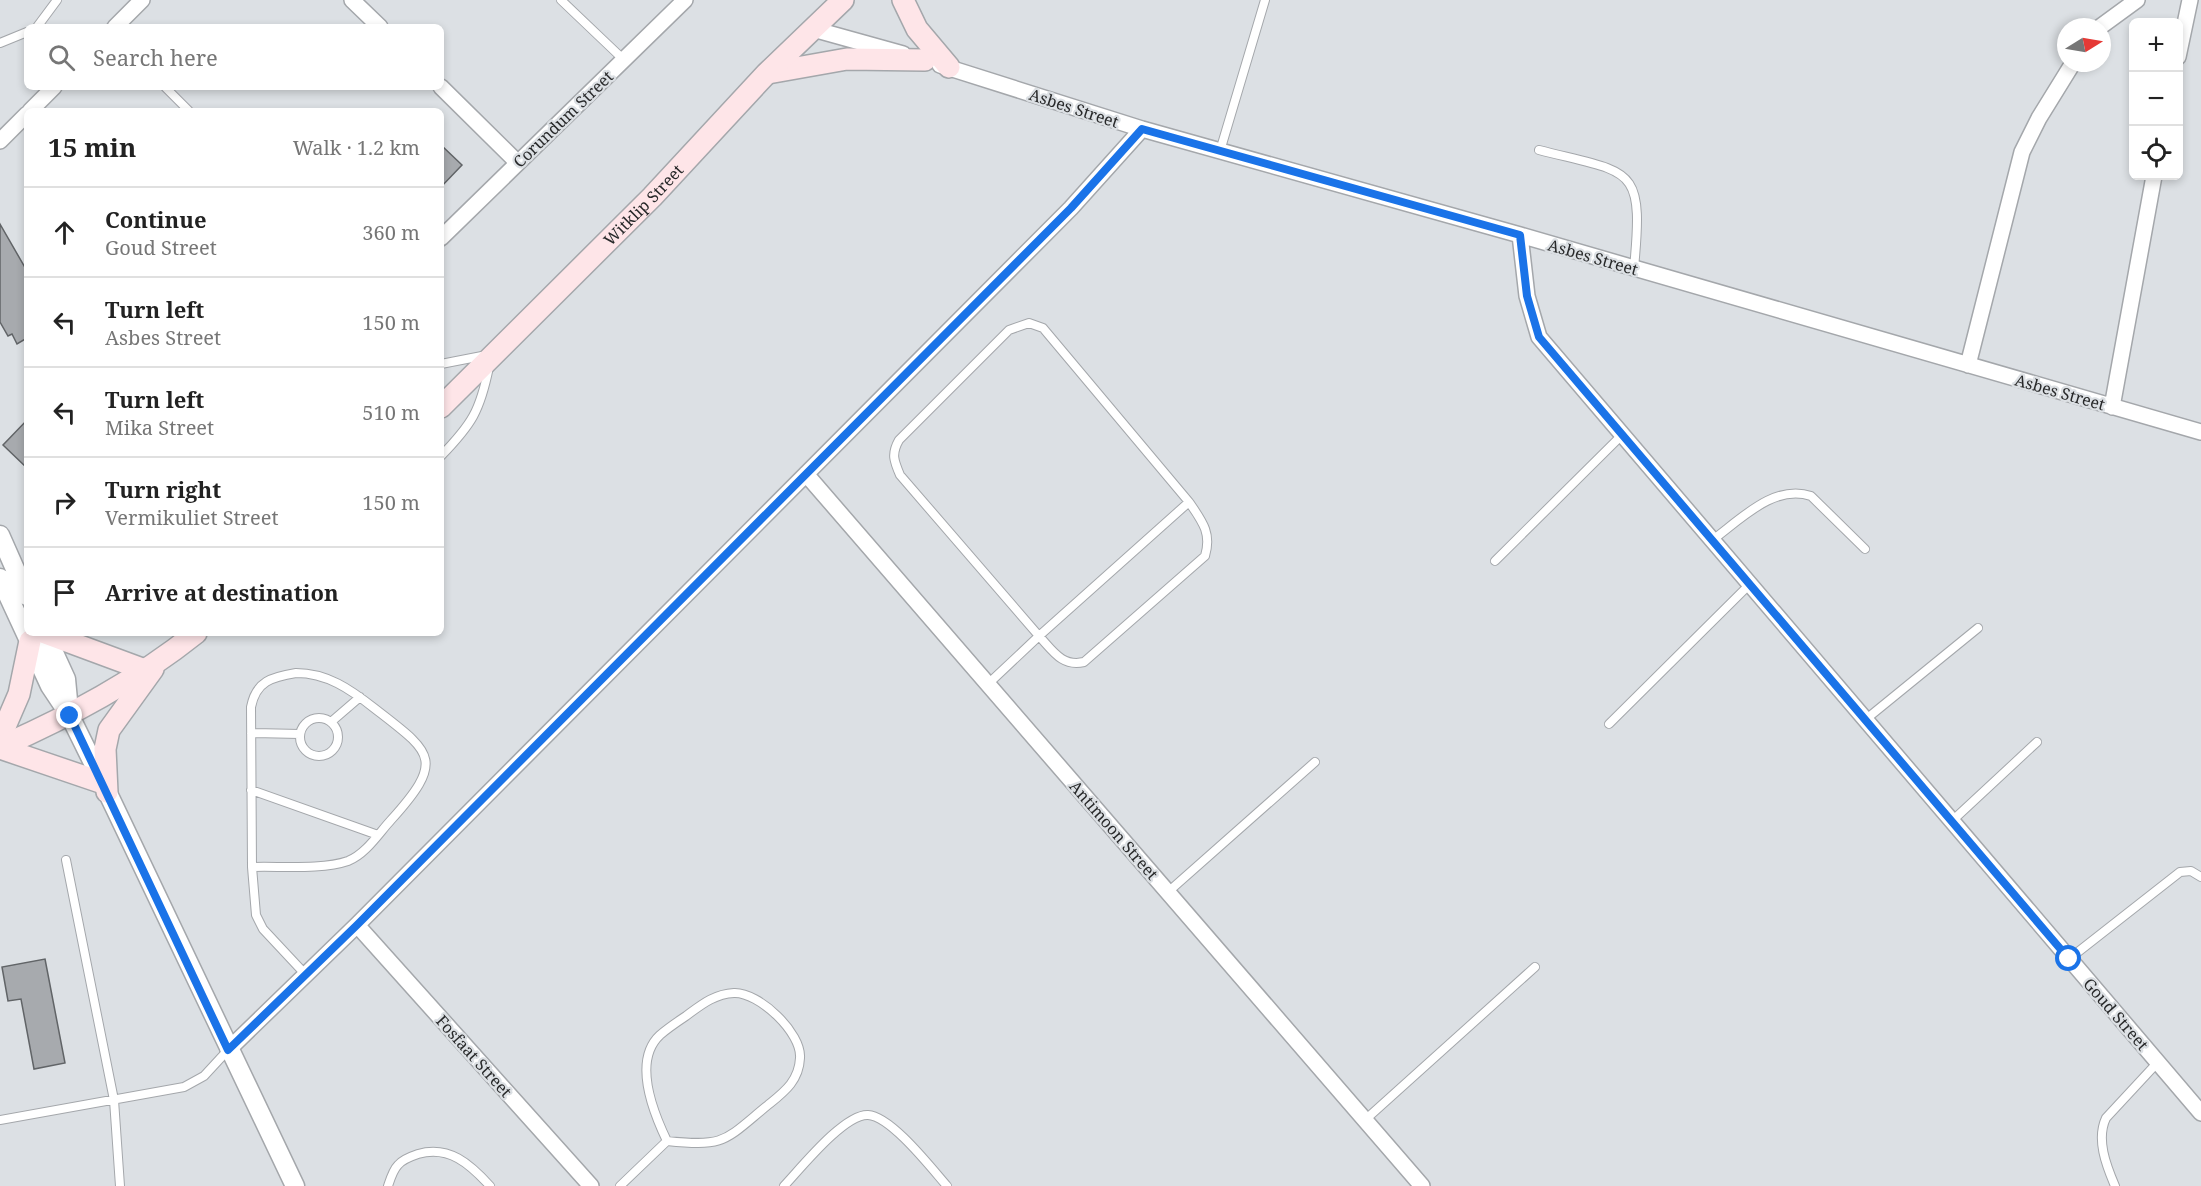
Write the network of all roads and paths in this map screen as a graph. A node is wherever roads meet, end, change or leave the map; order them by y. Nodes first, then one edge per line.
1 (57, 0) edge
2 (142, 0) edge
3 (352, 0) edge
4 (561, 0) edge
5 (685, 0) edge
6 (843, 0) edge
7 (903, 0) edge
8 (1265, 0) edge
9 (2137, 0) edge
10 (2190, 0) edge
11 (2111, 19) edge
12 (39, 24) edge
13 (118, 24) edge
14 (377, 24) edge
15 (813, 29) junction
16 (24, 33) edge
17 (2183, 33) edge
18 (0, 43) edge
19 (624, 60) junction
20 (925, 60) junction
21 (949, 68) junction
22 (2067, 72) edge
23 (767, 73) junction
24 (51, 90) edge
25 (168, 90) edge
26 (444, 90) edge
27 (33, 108) edge
28 (186, 108) edge
29 (24, 117) edge
30 (1142, 129) junction
31 (0, 141) edge
32 (1539, 150) dead end
33 (1220, 151) junction
34 (518, 163) junction
35 (2153, 180) edge
36 (444, 235) edge
37 (1520, 235) junction
38 (1634, 268) junction
39 (492, 355) junction
40 (444, 363) edge
41 (1968, 365) junction
42 (444, 404) edge
43 (2112, 407) junction
44 (2201, 432) edge
45 (1621, 436) junction
46 (444, 453) edge
47 (806, 474) junction
48 (1189, 502) junction
49 (0, 535) edge
50 (1711, 541) junction
51 (1865, 549) dead end
52 (1496, 561) dead end
53 (0, 578) edge
54 (1749, 585) junction
55 (24, 589) edge
56 (24, 613) edge
57 (1978, 628) dead end
58 (40, 636) edge
59 (192, 636) edge
60 (1039, 636) junction
61 (151, 667) junction
62 (988, 684) junction
63 (360, 697) junction
64 (70, 716) junction
65 (1865, 720) junction
66 (331, 722) junction
67 (1609, 724) dead end
68 (251, 733) junction
69 (300, 734) junction
70 (0, 738) edge
71 (2037, 742) dead end
72 (0, 747) edge
73 (1315, 762) dead end
74 (105, 787) junction
75 (251, 790) junction
76 (1952, 821) junction
77 (378, 835) junction
78 (66, 860) dead end
79 (252, 867) junction
80 (2201, 877) edge
81 (1168, 892) junction
82 (357, 925) junction
83 (2069, 959) junction
84 (1535, 967) dead end
85 (306, 975) junction
86 (228, 1050) junction
87 (2158, 1062) junction
88 (114, 1100) junction
89 (2201, 1113) edge
90 (0, 1120) edge
91 (1365, 1120) junction
92 (668, 1141) junction
93 (120, 1185) edge
94 (111, 1186) edge
95 (295, 1186) edge
96 (388, 1186) edge
97 (490, 1186) edge
98 (591, 1186) edge
99 (620, 1186) edge
100 (784, 1186) edge
101 (947, 1186) edge
102 (1422, 1186) edge
103 (2115, 1186) edge

1 - 12 lane
2 - 13 street
3 - 14 street
4 - 19 lane
5 - 19 street, Corundum Street
6 - 15 main road, Witklip Street
7 - 21 main road
8 - 33 lane
9 - 11 street
10 - 17 street
15 - 20 street, Asbes Street
15 - 23 main road, Witklip Street
16 - 18 lane
19 - 34 street, Corundum Street
20 - 21 street, Asbes Street
20 - 23 main road
21 - 30 street, Asbes Street
22 - 41 street
23 - 39 main road, Witklip Street
24 - 27 street
25 - 28 lane
26 - 34 street
29 - 31 street
30 - 33 street, Asbes Street
30 - 47 street
32 - 38 lane
33 - 37 street, Asbes Street
34 - 36 street, Corundum Street
35 - 43 street
37 - 38 street, Asbes Street
37 - 45 street, Goud Street
38 - 41 street, Asbes Street
39 - 40 lane
39 - 42 main road, Witklip Street
39 - 46 lane
41 - 43 street, Asbes Street
43 - 44 street, Asbes Street
45 - 50 street, Goud Street
45 - 52 lane
47 - 62 street, Antimoon Street
47 - 82 street
48 - 60 lane
48 - 60 lane
48 - 60 lane
49 - 55 street
50 - 51 lane
50 - 54 street, Goud Street
53 - 56 street
54 - 65 street, Goud Street
54 - 67 lane
57 - 65 lane
58 - 61 main road
58 - 64 street
58 - 70 main road
59 - 61 main road
60 - 62 lane
61 - 64 main road
61 - 74 main road
62 - 81 street, Antimoon Street
63 - 66 lane
63 - 68 lane
63 - 77 lane
64 - 72 main road
64 - 74 street
65 - 76 street, Goud Street
66 - 69 lane
66 - 69 lane
68 - 69 lane
68 - 75 lane
71 - 76 lane
72 - 74 main road
73 - 81 lane
74 - 86 street
75 - 77 lane
75 - 79 lane
76 - 83 street, Goud Street
77 - 79 lane
78 - 88 lane
79 - 85 lane
80 - 83 lane
81 - 91 street, Antimoon Street
82 - 85 street
82 - 98 street, Fosfaat Street
83 - 87 street, Goud Street
84 - 91 lane
85 - 86 street
86 - 88 lane
86 - 95 street
87 - 89 street, Goud Street
87 - 103 lane
88 - 90 lane
88 - 93 lane
91 - 102 street, Antimoon Street
92 - 92 lane
92 - 99 lane
93 - 94 lane
96 - 97 lane
100 - 101 lane

